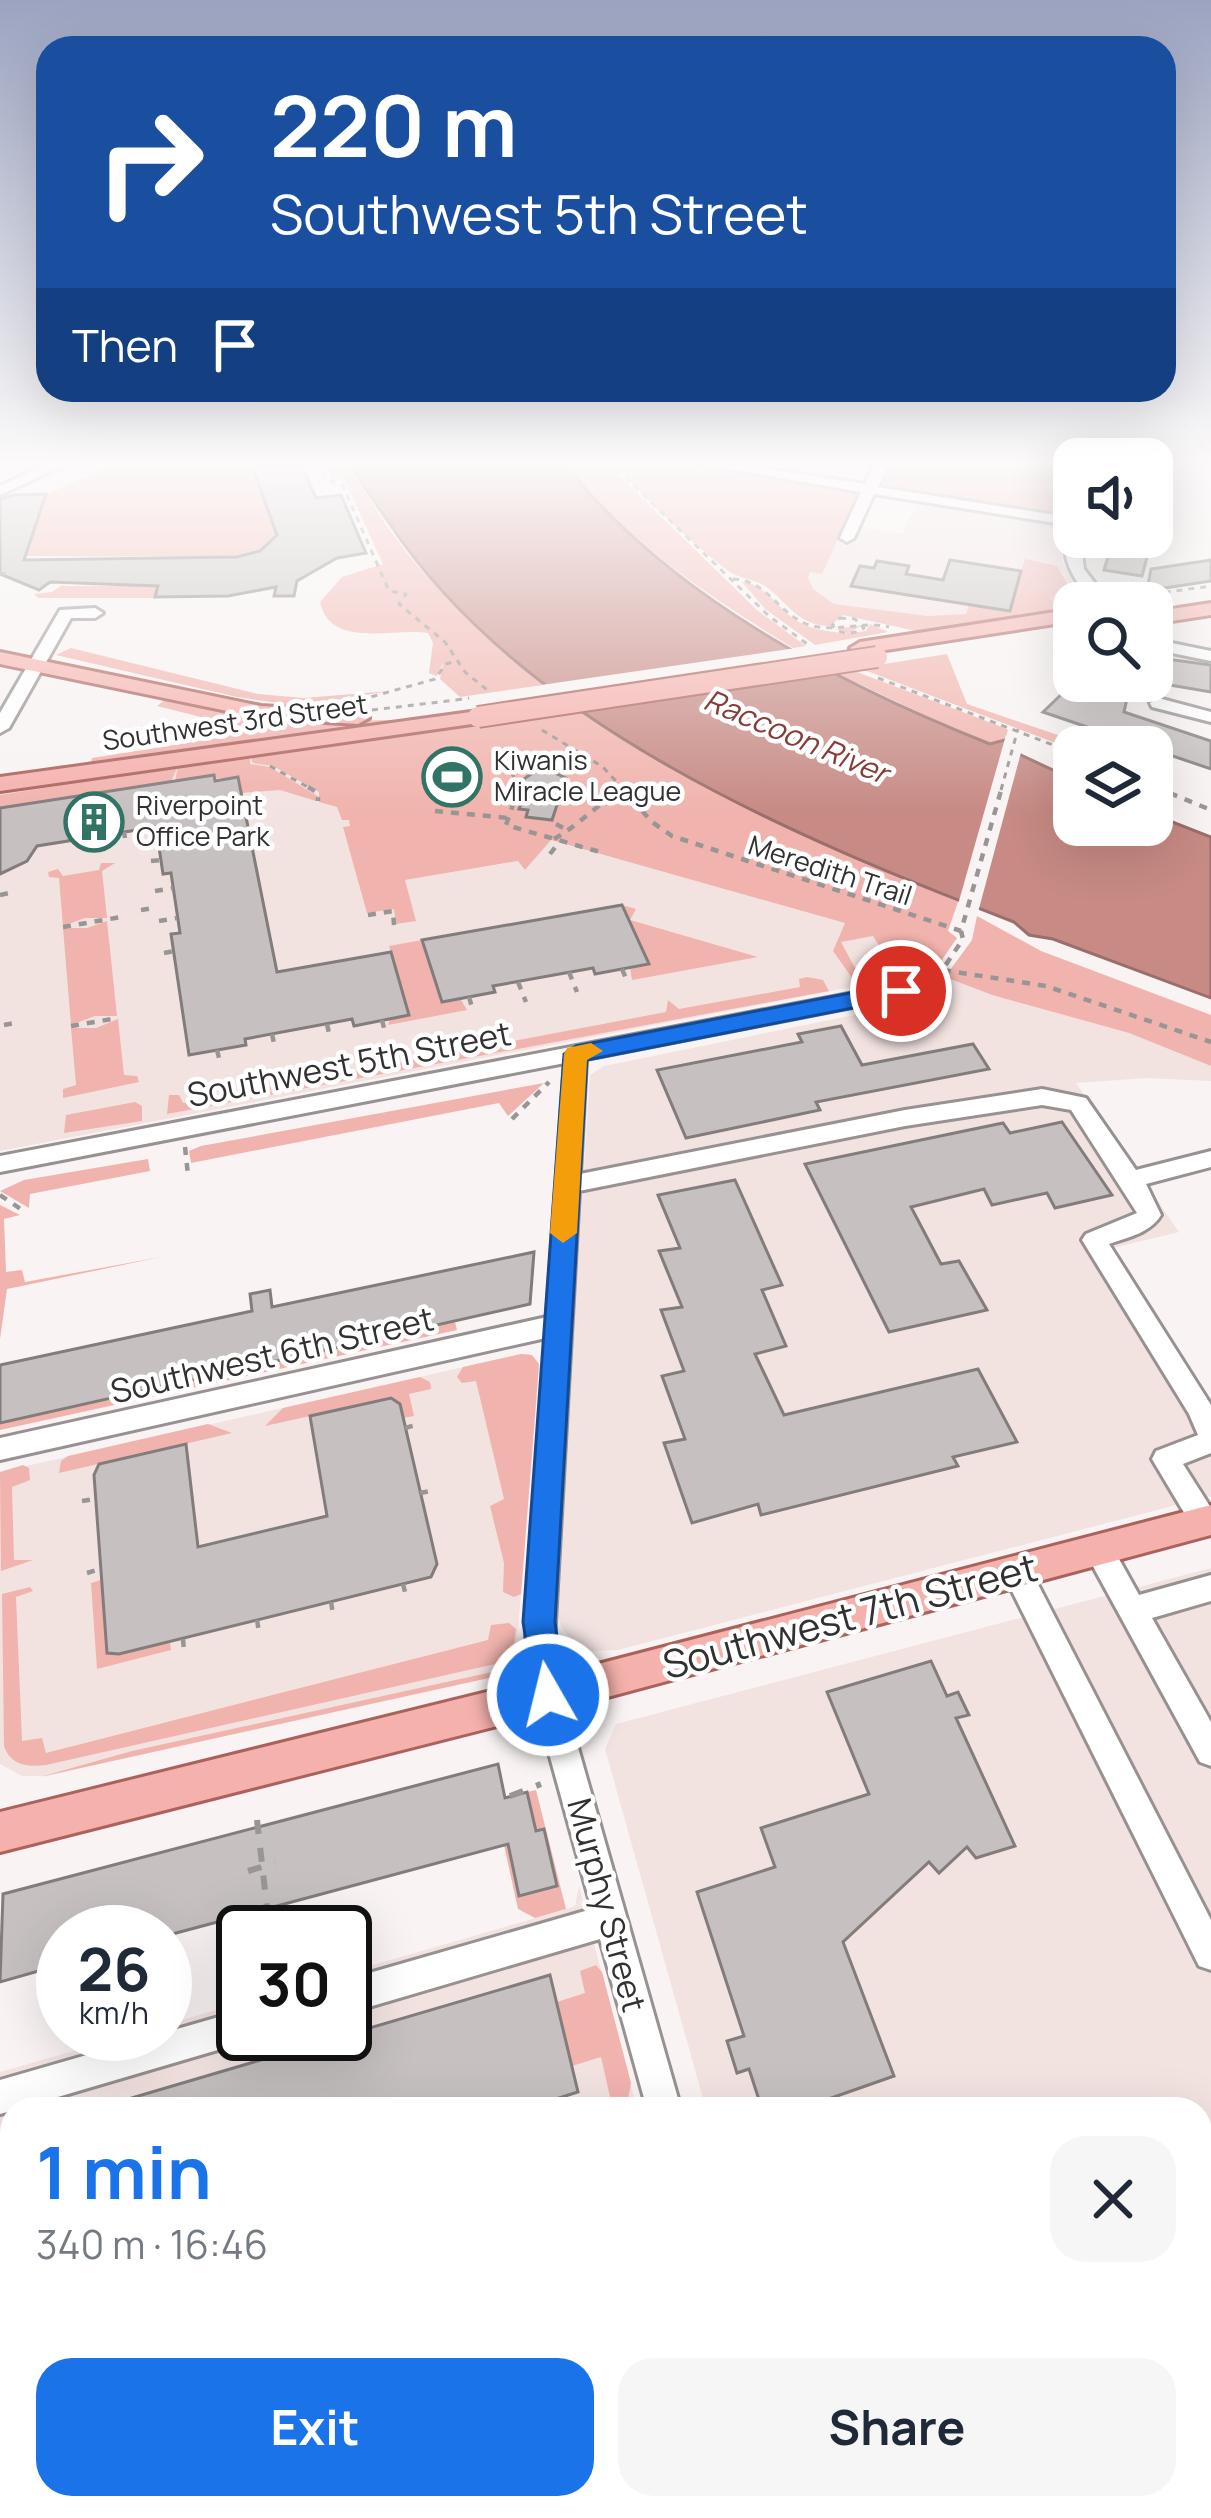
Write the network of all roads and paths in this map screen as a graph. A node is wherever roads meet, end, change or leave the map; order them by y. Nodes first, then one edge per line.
1 (384, 579) edge
2 (733, 579) joint
3 (1211, 586) edge
4 (1173, 592) edge
5 (1211, 595) edge
6 (1173, 601) edge
7 (1211, 609) edge
8 (95, 613) dead end
9 (1173, 615) edge
10 (1053, 620) edge
11 (863, 623) junction
12 (833, 628) junction
13 (1053, 632) edge
14 (900, 634) dead end
15 (810, 646) dead end
16 (1173, 648) edge
17 (1211, 656) edge
18 (0, 658) edge
19 (867, 660) junction
20 (457, 661) junction
21 (38, 663) junction
22 (491, 693) dead end
23 (345, 703) dead end
24 (1158, 704) dead end
25 (471, 712) junction
26 (1211, 717) edge
27 (535, 727) dead end
28 (0, 728) edge
29 (1017, 732) junction
30 (1053, 746) edge
31 (505, 750) dead end
32 (263, 765) dead end
33 (0, 784) edge
34 (626, 790) junction
35 (1173, 795) edge
36 (318, 801) dead end
37 (1211, 810) edge
38 (435, 811) dead end
39 (508, 818) junction
40 (556, 824) dead end
41 (569, 831) junction
42 (557, 840) junction
43 (600, 852) dead end
44 (550, 854) dead end
45 (160, 860) dead end
46 (151, 861) dead end
47 (173, 888) dead end
48 (155, 891) dead end
49 (9, 893) dead end
50 (0, 895) edge
51 (154, 908) dead end
52 (141, 910) dead end
53 (368, 915) dead end
54 (121, 917) dead end
55 (177, 918) dead end
56 (159, 921) dead end
57 (394, 925) dead end
58 (63, 927) dead end
59 (961, 932) junction
60 (174, 951) dead end
61 (164, 953) dead end
62 (622, 969) dead end
63 (943, 970) junction
64 (569, 972) dead end
65 (518, 982) dead end
66 (628, 983) dead end
67 (922, 987) joint
68 (577, 992) dead end
69 (469, 997) dead end
70 (526, 1002) dead end
71 (473, 1011) dead end
72 (118, 1018) dead end
73 (15, 1023) dead end
74 (327, 1024) dead end
75 (4, 1025) dead end
76 (71, 1026) dead end
77 (272, 1034) dead end
78 (330, 1038) dead end
79 (1211, 1042) edge
80 (274, 1048) dead end
81 (218, 1050) dead end
82 (576, 1054) junction
83 (219, 1058) dead end
84 (549, 1082) dead end
85 (512, 1119) dead end
86 (185, 1147) dead end
87 (1211, 1159) edge
88 (0, 1164) edge
89 (188, 1175) dead end
90 (1130, 1180) junction
91 (567, 1185) junction
92 (0, 1196) edge
93 (26, 1212) dead end
94 (558, 1324) junction
95 (1206, 1407) edge
96 (419, 1424) dead end
97 (405, 1428) dead end
98 (1211, 1439) edge
99 (0, 1449) edge
100 (435, 1490) dead end
101 (420, 1493) dead end
102 (95, 1498) dead end
103 (82, 1501) dead end
104 (1208, 1521) edge
105 (1099, 1550) junction
106 (100, 1569) dead end
107 (1017, 1572) junction
108 (87, 1573) dead end
109 (403, 1584) dead end
110 (1211, 1588) edge
111 (406, 1596) dead end
112 (331, 1602) dead end
113 (1133, 1610) junction
114 (333, 1613) dead end
115 (257, 1620) dead end
116 (259, 1632) dead end
117 (183, 1639) dead end
118 (184, 1651) dead end
119 (548, 1695) junction
120 (1211, 1751) edge
121 (542, 1784) dead end
122 (510, 1796) dead end
123 (257, 1820) dead end
124 (0, 1832) edge
125 (275, 1863) dead end
126 (262, 1867) junction
127 (248, 1870) dead end
128 (267, 1905) edge
129 (610, 1920) junction
130 (1211, 1954) edge
131 (372, 1989) edge
132 (216, 2034) edge
133 (0, 2097) edge
134 (661, 2097) edge

1 - 20 path
2 - 12 path
2 - 15 path
3 - 4 path
5 - 6 main road
7 - 9 main road
8 - 21 street
10 - 19 main road
11 - 12 path
11 - 12 path
11 - 14 path
13 - 19 main road
16 - 17 street
18 - 21 main road
19 - 25 main road, bridge
19 - 29 path
20 - 22 path
20 - 23 path
21 - 25 main road
21 - 28 street
24 - 26 street
25 - 33 main road, Southwest 3rd Street
27 - 34 path, Meredith Trail
29 - 30 path
29 - 59 path
31 - 39 path
32 - 36 path
34 - 41 path
34 - 59 path, Meredith Trail
35 - 37 path
38 - 39 path
39 - 42 path
40 - 41 path
41 - 42 path
42 - 43 path
42 - 44 path
45 - 46 path
47 - 48 path
49 - 50 path
51 - 52 path
53 - 57 path
54 - 58 path
55 - 56 path
59 - 63 path
60 - 61 path
62 - 66 path
63 - 67 path
63 - 79 path
64 - 68 path
65 - 70 path
67 - 82 street, Southwest 5th Street
69 - 71 path
72 - 76 path
73 - 75 path
74 - 78 path
77 - 80 path
81 - 83 path
82 - 88 street, Southwest 5th Street
82 - 91 street, Murphy Street
84 - 85 path
86 - 89 path
87 - 90 street
90 - 91 street
90 - 95 street
91 - 94 street, Murphy Street
92 - 93 path
94 - 99 street, Southwest 6th Street
94 - 119 street, Murphy Street
95 - 98 street
96 - 97 path
98 - 104 street
100 - 101 path
102 - 103 path
104 - 105 main road, Southwest 7th Street
105 - 107 main road, Southwest 7th Street
105 - 113 street
106 - 108 path
107 - 119 main road, Southwest 7th Street
107 - 130 street
109 - 111 path
110 - 113 street
112 - 114 path
113 - 120 street
115 - 116 path
117 - 118 path
119 - 124 main road, Southwest 7th Street
119 - 129 street, Murphy Street
121 - 122 path
123 - 126 path
125 - 126 path
126 - 127 path
126 - 128 path
129 - 131 street
129 - 134 street, Murphy Street
132 - 133 street

